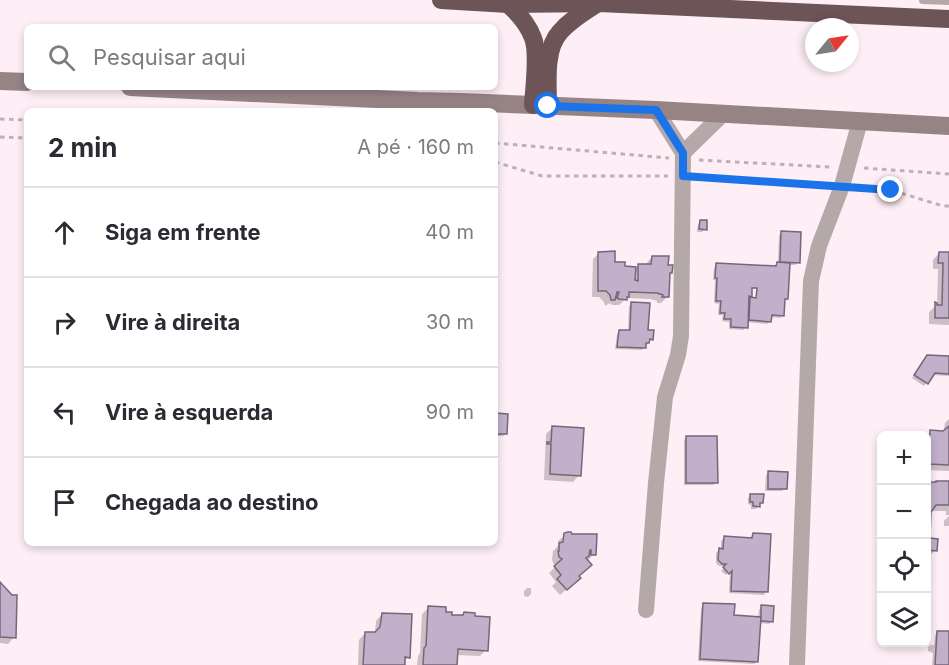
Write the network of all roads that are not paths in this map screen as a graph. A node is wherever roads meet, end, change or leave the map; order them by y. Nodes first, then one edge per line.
1 (441, 0) edge
2 (923, 0) edge
3 (949, 1) edge
4 (598, 3) junction
5 (508, 4) junction
6 (949, 19) edge
7 (0, 81) edge
8 (24, 82) edge
9 (176, 90) edge
10 (540, 105) junction
11 (420, 106) edge
12 (458, 106) edge
13 (656, 110) junction
14 (723, 114) junction
15 (860, 121) junction
16 (949, 126) edge
17 (683, 163) junction
18 (646, 610) dead end
19 (797, 665) edge

1 - 5 highway
2 - 3 lane
4 - 5 highway
4 - 6 highway
4 - 10 highway
5 - 10 highway
7 - 8 street
9 - 11 street
10 - 12 street
10 - 13 street
11 - 12 street
13 - 14 street
13 - 17 street
14 - 15 street
14 - 17 street
15 - 16 street
15 - 19 street
17 - 18 street

